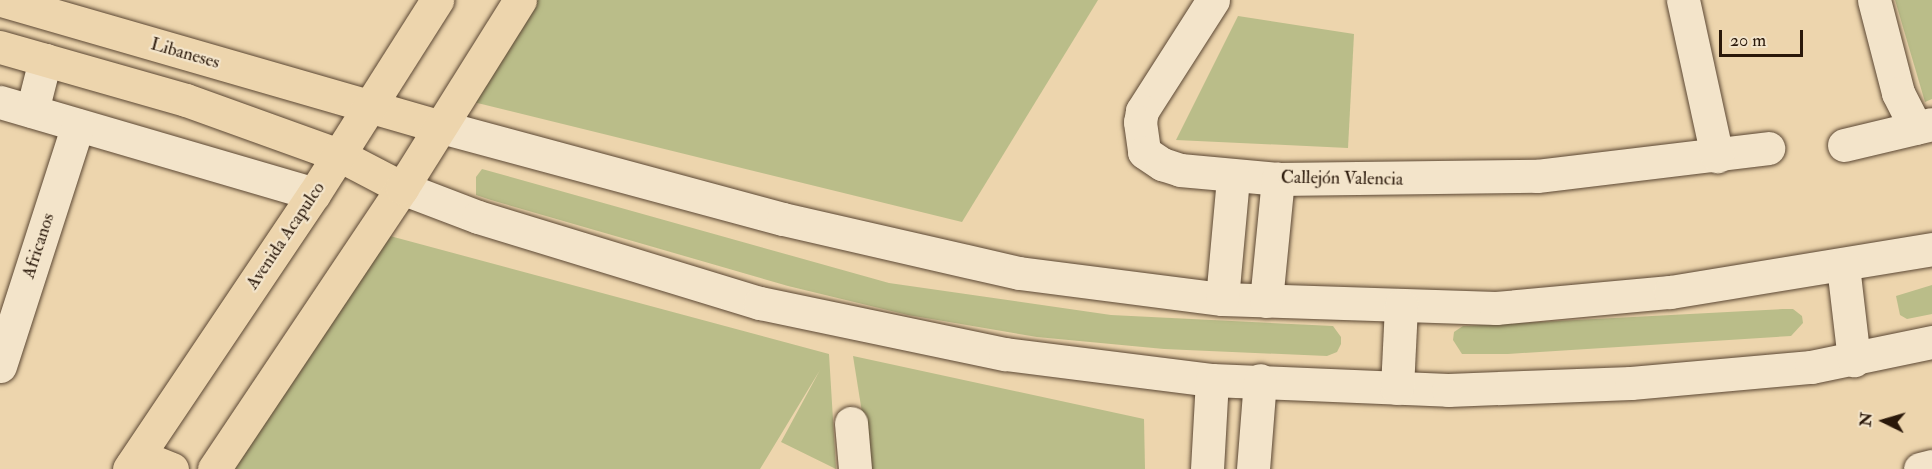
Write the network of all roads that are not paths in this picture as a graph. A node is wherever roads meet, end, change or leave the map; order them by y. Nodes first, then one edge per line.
1 (1, 0) edge
2 (436, 0) edge
3 (520, 0) edge
4 (1213, 0) edge
5 (1683, 0) edge
6 (1874, 0) edge
7 (0, 46) edge
8 (45, 60) junction
9 (0, 102) edge
10 (369, 108) junction
11 (32, 111) junction
12 (78, 125) junction
13 (438, 126) junction
14 (1924, 126) edge
15 (1844, 145) dead end
16 (1767, 148) dead end
17 (339, 155) junction
18 (1717, 156) junction
19 (1233, 177) junction
20 (1278, 179) junction
21 (402, 188) junction
22 (314, 195) junction
23 (1932, 249) edge
24 (1843, 266) junction
25 (1222, 299) junction
26 (1266, 301) junction
27 (1401, 305) junction
28 (1932, 342) edge
29 (1854, 360) junction
30 (0, 366) edge
31 (1212, 380) junction
32 (1260, 380) junction
33 (1397, 388) junction
34 (851, 423) dead end
35 (1932, 466) edge
36 (130, 467) edge
37 (172, 469) edge
38 (214, 469) edge
39 (855, 469) edge
40 (1207, 469) edge
41 (1253, 469) edge
42 (1920, 469) edge

1 - 10 main road, Libaneses
2 - 10 main road, Avenida Acapulco
3 - 13 main road
4 - 19 street, Callejón Valencia
5 - 18 street
6 - 14 street
7 - 8 main road
8 - 11 street
8 - 17 main road
9 - 11 street
10 - 13 main road, Libaneses
10 - 17 main road, Avenida Acapulco
11 - 12 street
12 - 22 street
12 - 30 street, Africanos
13 - 21 main road
13 - 25 street
14 - 15 street
16 - 18 street, Callejón Valencia
17 - 21 main road
17 - 22 main road, Avenida Acapulco
18 - 20 street, Callejón Valencia
19 - 20 street, Callejón Valencia
19 - 25 street
20 - 26 street
21 - 31 street
21 - 38 main road
22 - 36 main road, Avenida Acapulco
23 - 24 street
24 - 27 street
24 - 29 street
25 - 26 street
26 - 27 street
27 - 33 street
28 - 29 street
29 - 33 street
31 - 32 street
31 - 40 street
32 - 33 street
32 - 41 street
34 - 39 street
35 - 42 street
36 - 37 main road

